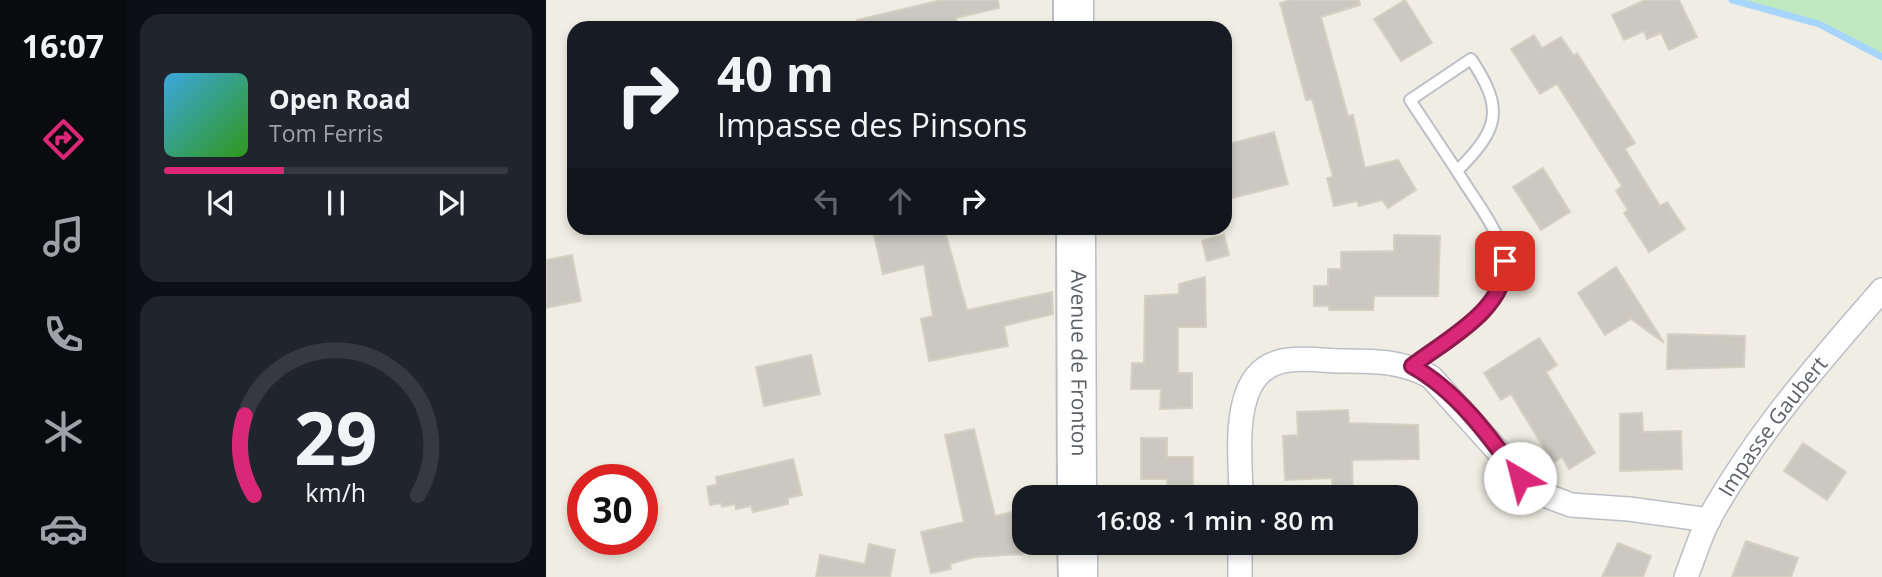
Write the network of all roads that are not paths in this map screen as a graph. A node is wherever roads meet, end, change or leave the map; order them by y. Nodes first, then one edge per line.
1 (1059, 0) edge
2 (1077, 0) edge
3 (1059, 21) edge
4 (1077, 21) edge
5 (1457, 171) junction
6 (1062, 235) edge
7 (1079, 235) edge
8 (1882, 290) edge
9 (1412, 366) junction
10 (1063, 485) edge
11 (1080, 485) edge
12 (1241, 485) edge
13 (1709, 520) junction
14 (1063, 555) edge
15 (1081, 555) edge
16 (1240, 555) edge
17 (1064, 577) edge
18 (1081, 577) edge
19 (1240, 577) edge
20 (1685, 577) edge

1 - 3 lane
2 - 4 main road
5 - 5 lane
5 - 9 lane
6 - 10 lane
7 - 11 main road, Avenue de Fronton
8 - 13 street, Impasse Gaubert
9 - 12 street
9 - 13 street
13 - 20 street, Impasse Gaubert
14 - 17 lane
15 - 18 main road
16 - 19 street

